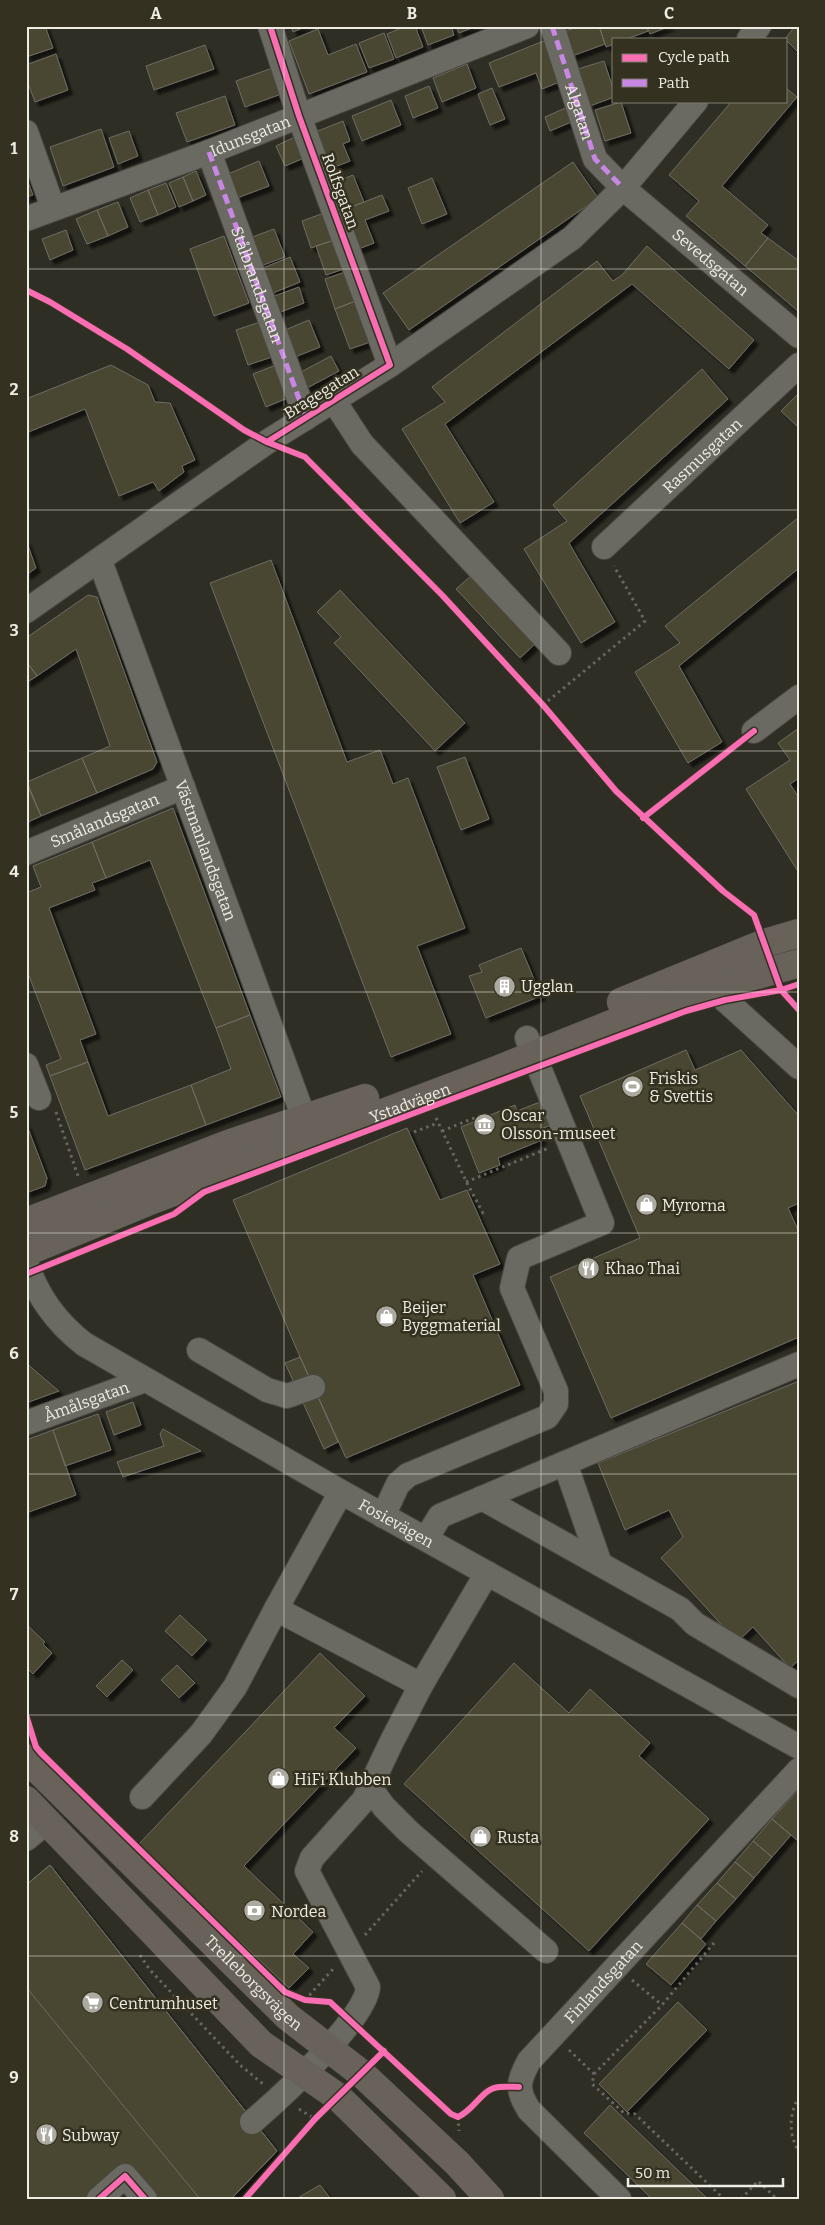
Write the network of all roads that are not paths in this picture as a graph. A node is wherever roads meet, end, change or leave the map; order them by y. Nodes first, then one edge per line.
1 (270, 26) edge
2 (527, 26) edge
3 (552, 26) edge
4 (759, 26) edge
5 (750, 38) edge
6 (695, 102) edge
7 (299, 116) junction
8 (26, 132) edge
9 (209, 152) junction
10 (623, 188) junction
11 (53, 208) junction
12 (26, 219) edge
13 (799, 336) edge
14 (390, 365) junction
15 (799, 365) edge
16 (334, 401) junction
17 (306, 418) junction
18 (604, 547) road end
19 (100, 561) junction
20 (26, 611) edge
21 (559, 653) dead end
22 (799, 697) edge
23 (754, 731) dead end
24 (183, 787) junction
25 (26, 853) edge
26 (799, 933) edge
27 (799, 963) edge
28 (718, 988) junction
29 (531, 1046) junction
30 (26, 1065) edge
31 (799, 1067) edge
32 (39, 1098) road end
33 (308, 1129) junction
34 (26, 1222) edge
35 (26, 1252) edge
36 (26, 1263) edge
37 (199, 1350) dead end
38 (799, 1364) edge
39 (145, 1380) junction
40 (314, 1388) dead end
41 (26, 1422) edge
42 (565, 1463) junction
43 (341, 1492) junction
44 (482, 1498) junction
45 (383, 1516) junction
46 (426, 1539) junction
47 (600, 1564) junction
48 (487, 1573) junction
49 (276, 1609) junction
50 (421, 1685) junction
51 (799, 1686) edge
52 (799, 1747) edge
53 (26, 1758) edge
54 (799, 1770) edge
55 (371, 1789) junction
56 (142, 1797) dead end
57 (26, 1800) edge
58 (48, 1821) junction
59 (26, 1839) edge
60 (546, 1951) dead end
61 (327, 2048) junction
62 (304, 2074) junction
63 (252, 2122) dead end
64 (99, 2199) edge
65 (145, 2199) edge
66 (442, 2199) edge
67 (490, 2199) edge
68 (619, 2199) edge

1 - 7 street, Rolfsgatan
2 - 7 street, Idunsgatan
3 - 10 street, Algatan
4 - 5 street
6 - 10 street, Bragegatan
7 - 9 street, Idunsgatan
7 - 14 street, Rolfsgatan
8 - 11 street
9 - 11 street, Idunsgatan
9 - 17 street, Stålbrandsgatan
10 - 13 street, Sevedsgatan
10 - 14 street, Bragegatan
11 - 12 street, Idunsgatan
14 - 16 street, Bragegatan
15 - 18 street, Rasmusgatan
16 - 17 street, Bragegatan
16 - 21 street
17 - 19 street, Bragegatan
19 - 20 street, Bragegatan
19 - 24 street, Västmanlandsgatan
22 - 23 street
24 - 25 street, Smålandsgatan
24 - 33 street, Västmanlandsgatan
26 - 29 main road, Ystadvägen
27 - 28 main road, Ystadvägen
28 - 29 main road, Ystadvägen
28 - 31 street
29 - 33 main road, Ystadvägen
29 - 45 street
30 - 32 street
33 - 34 main road, Ystadvägen
33 - 35 main road, Ystadvägen
36 - 39 street, Fosievägen
37 - 40 street
38 - 42 street
39 - 41 street, Åmålsgatan
39 - 43 street, Fosievägen
42 - 44 street
42 - 47 street
43 - 45 street, Fosievägen
43 - 49 street
44 - 46 street
44 - 47 street
45 - 46 street, Fosievägen
46 - 48 street, Fosievägen
47 - 51 street
48 - 50 street
48 - 52 street, Fosievägen
49 - 50 street
49 - 56 street
50 - 55 street
53 - 61 main road, Trelleborgsvägen
54 - 68 street, Finlandsgatan
55 - 60 street
55 - 61 street
57 - 58 main road
58 - 59 street
58 - 62 main road
61 - 62 street
61 - 67 main road, Trelleborgsvägen
62 - 63 street
62 - 66 main road
64 - 65 street

